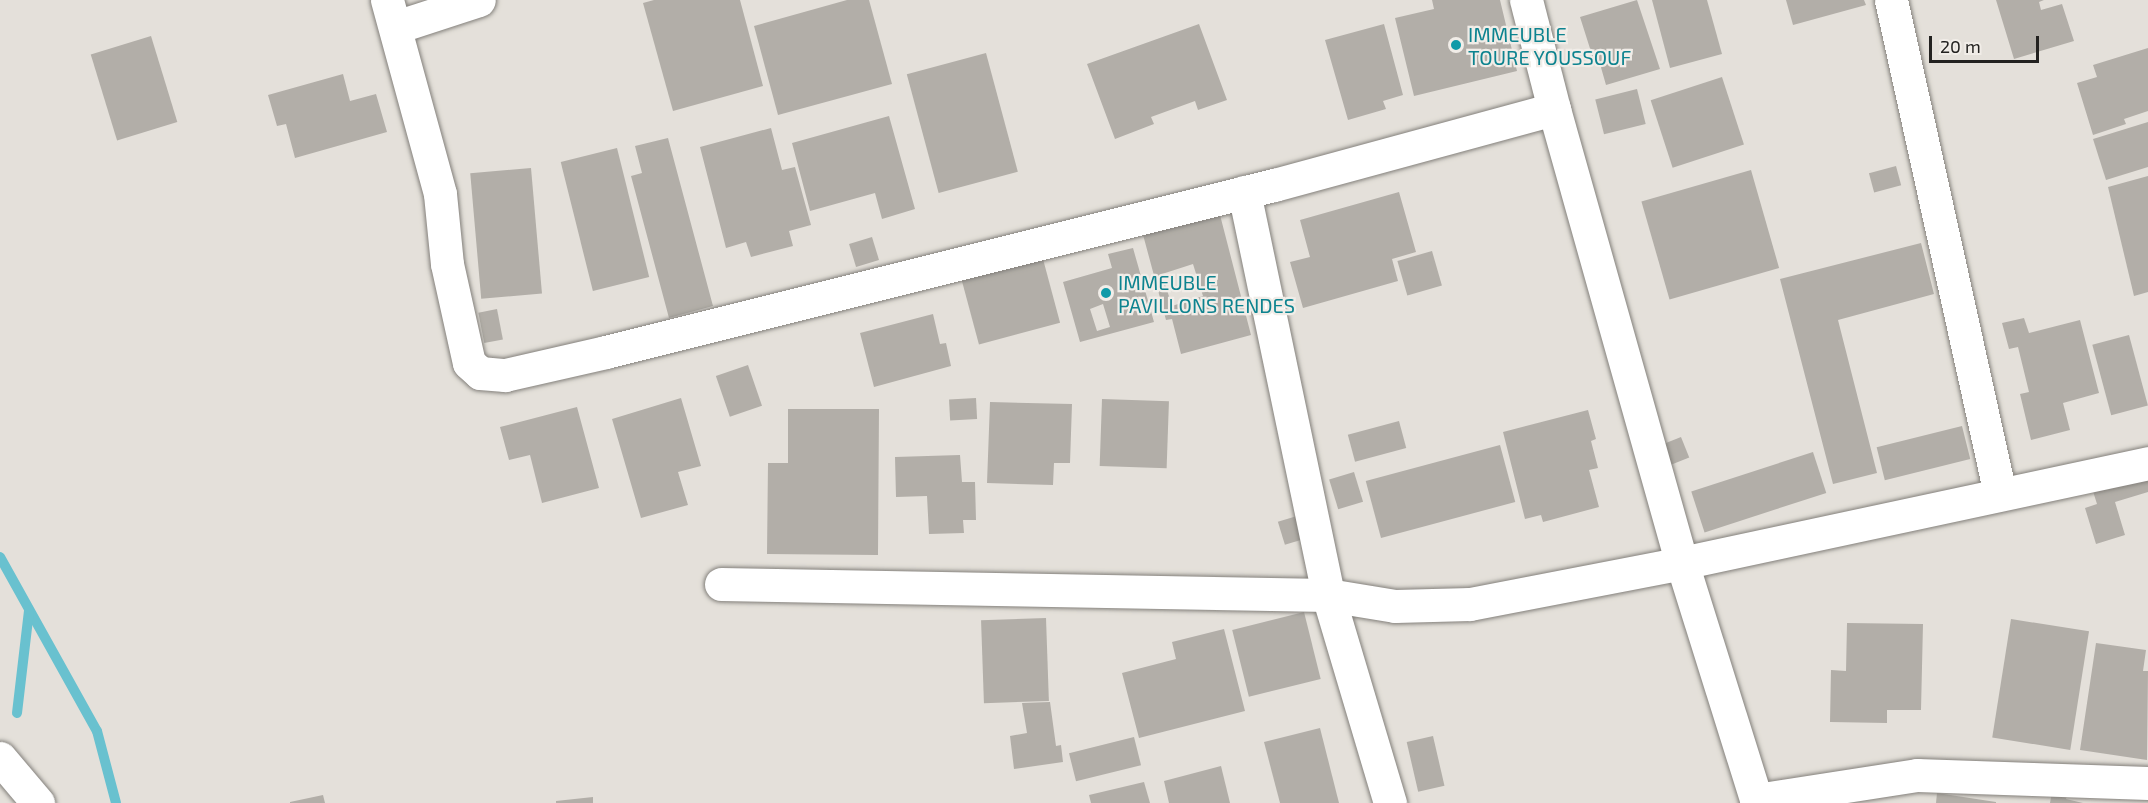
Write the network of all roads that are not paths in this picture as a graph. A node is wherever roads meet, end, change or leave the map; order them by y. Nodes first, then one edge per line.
1 (479, 0) edge
2 (1526, 0) edge
3 (1891, 0) edge
4 (391, 13) edge
5 (1554, 109) junction
6 (1244, 192) junction
7 (2148, 463) edge
8 (2000, 494) junction
9 (1682, 563) junction
10 (721, 584) dead end
11 (1328, 595) junction
12 (0, 758) edge
13 (2148, 783) edge
14 (1756, 802) edge
15 (38, 803) edge
16 (1390, 803) edge

1 - 4 street
2 - 5 street
3 - 8 street
4 - 6 street
5 - 6 street
5 - 9 street
6 - 11 street
7 - 8 street
8 - 9 street
9 - 11 street
9 - 14 street
10 - 11 street
11 - 16 street
12 - 15 street
13 - 14 street

